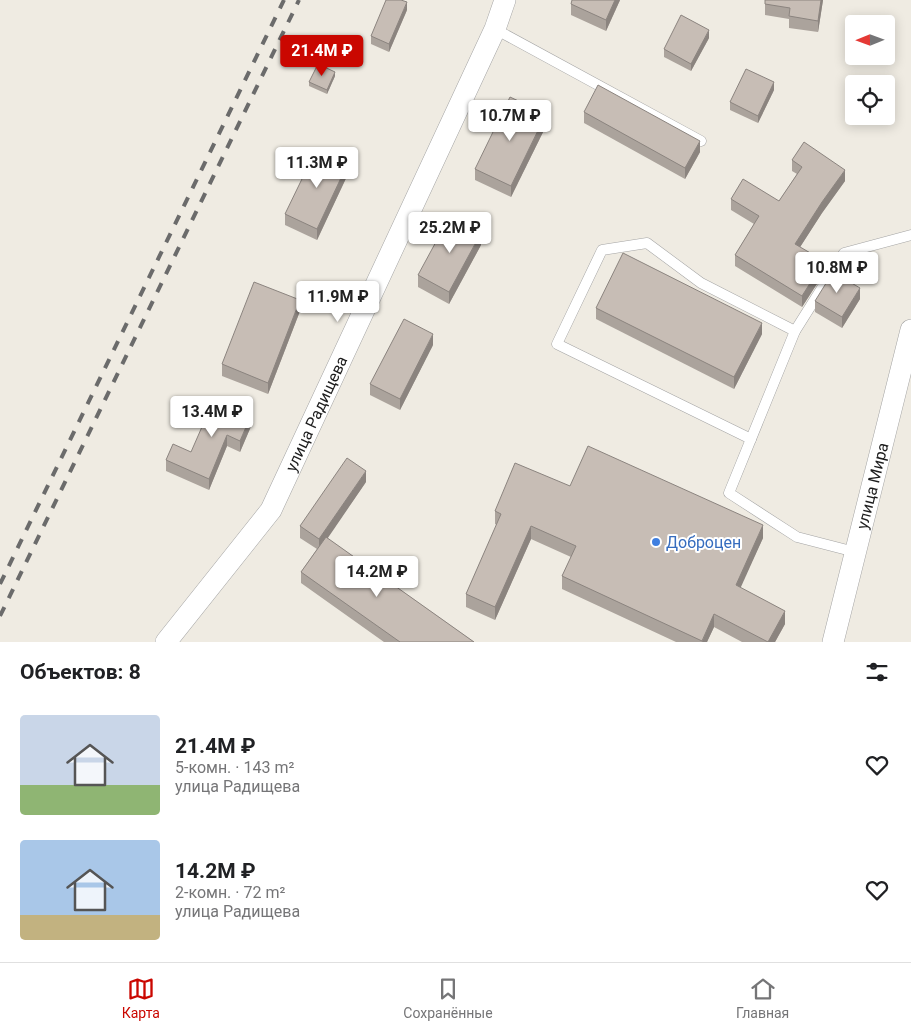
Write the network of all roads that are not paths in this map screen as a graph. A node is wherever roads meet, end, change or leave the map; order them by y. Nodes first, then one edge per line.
1 (505, 0) edge
2 (495, 29) junction
3 (701, 141) edge
4 (911, 235) edge
5 (911, 330) edge
6 (795, 331) junction
7 (751, 439) junction
8 (855, 552) junction
9 (166, 642) edge
10 (833, 642) edge

1 - 2 street, улица Радищева
2 - 3 lane
2 - 9 street, улица Радищева
4 - 6 lane
5 - 8 street, улица Мира
6 - 7 lane
6 - 7 lane
7 - 8 lane
8 - 10 street, улица Мира

